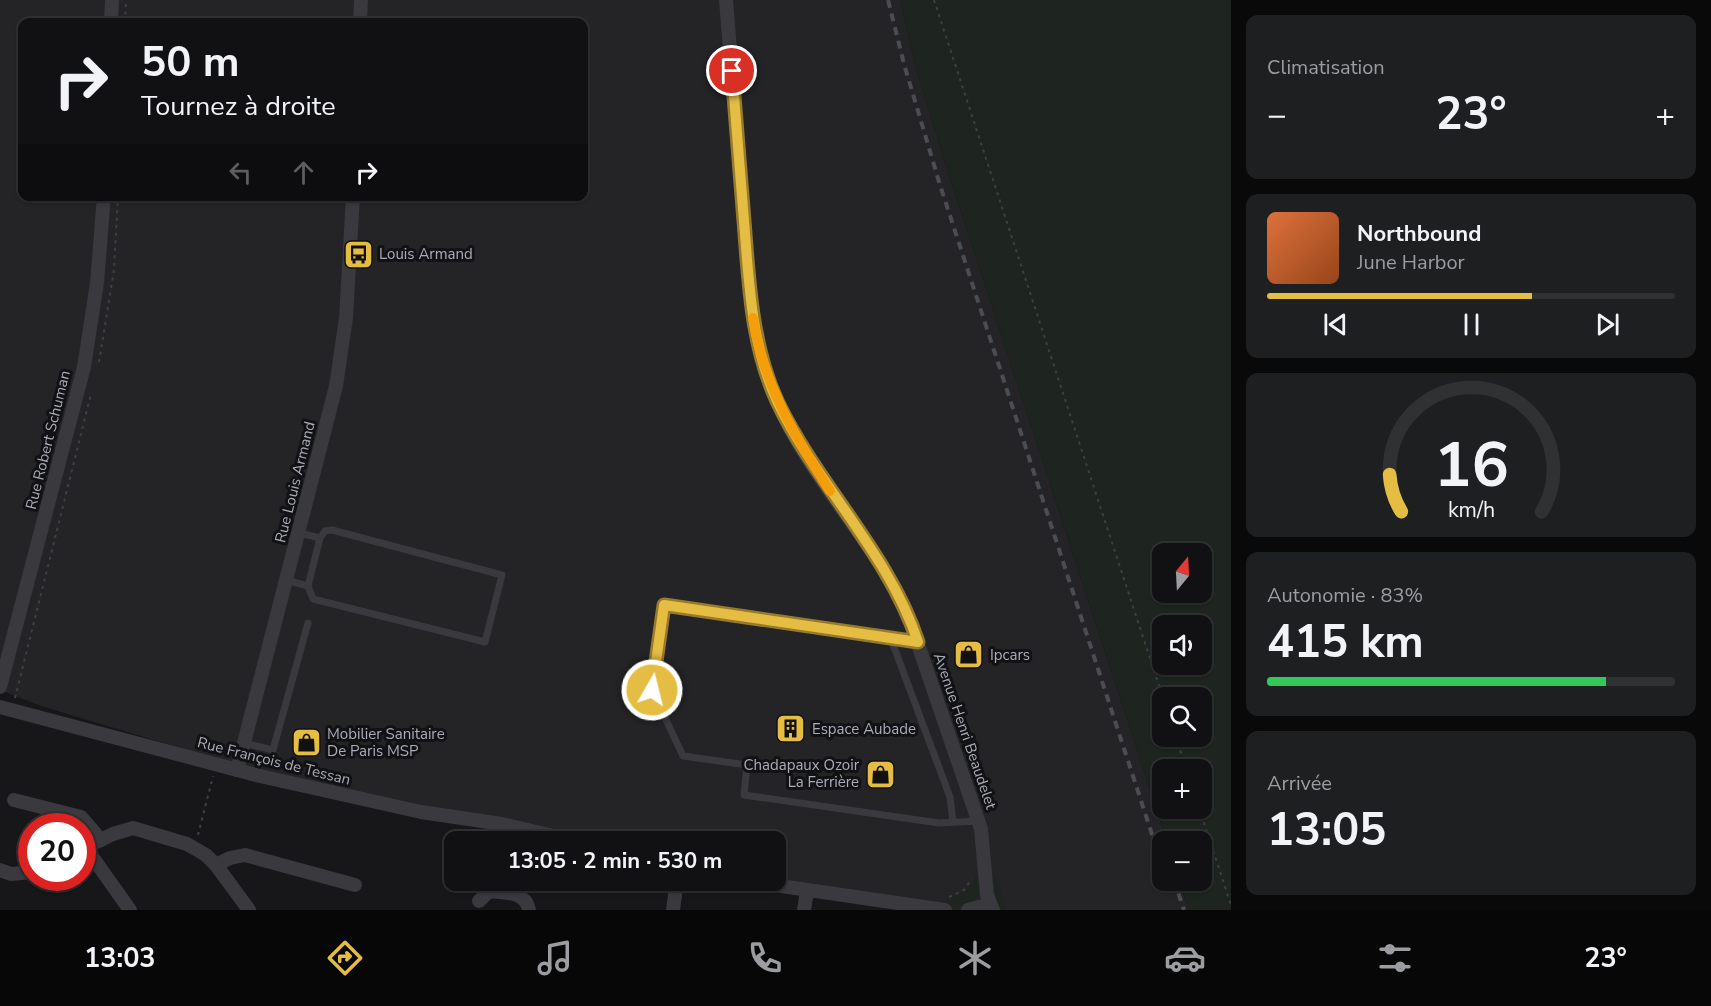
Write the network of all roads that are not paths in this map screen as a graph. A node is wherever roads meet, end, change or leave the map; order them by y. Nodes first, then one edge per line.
1 (112, 0) edge
2 (361, 0) edge
3 (726, 0) edge
4 (111, 18) edge
5 (360, 18) edge
6 (104, 201) edge
7 (353, 201) edge
8 (299, 533) junction
9 (320, 538) junction
10 (286, 580) junction
11 (308, 586) junction
12 (308, 623) dead end
13 (891, 639) junction
14 (918, 642) junction
15 (0, 687) edge
16 (0, 707) edge
17 (244, 743) junction
18 (237, 770) junction
19 (14, 800) dead end
20 (979, 821) junction
21 (953, 822) junction
22 (532, 831) edge
23 (101, 840) junction
24 (96, 842) edge
25 (96, 864) edge
26 (216, 865) junction
27 (0, 870) edge
28 (18, 873) edge
29 (355, 885) dead end
30 (786, 888) edge
31 (676, 891) edge
32 (807, 891) junction
33 (479, 901) dead end
34 (946, 904) edge
35 (992, 907) edge
36 (130, 910) edge
37 (249, 910) edge
38 (529, 910) edge
39 (673, 910) edge
40 (804, 910) edge
41 (968, 910) edge

1 - 4 street
2 - 5 street
3 - 14 street, Avenue Henri Beaudelet
6 - 15 street, Rue Robert Schuman
7 - 8 street, Rue Louis Armand
8 - 9 lane
8 - 10 street, Rue Louis Armand
9 - 11 lane
9 - 11 lane
10 - 11 lane
10 - 17 street, Rue Louis Armand
12 - 17 lane
13 - 14 lane
13 - 21 lane
13 - 21 lane
14 - 20 street, Avenue Henri Beaudelet
16 - 18 street, Rue François de Tessan
17 - 18 street, Rue Louis Armand
18 - 22 street, Rue François de Tessan
19 - 23 street
20 - 21 lane
20 - 35 street, Avenue Henri Beaudelet
23 - 24 street
23 - 26 street
25 - 36 street
26 - 29 street
26 - 37 street
27 - 28 street
30 - 32 street
31 - 39 street
32 - 34 street
32 - 40 street
33 - 38 street
35 - 41 street

